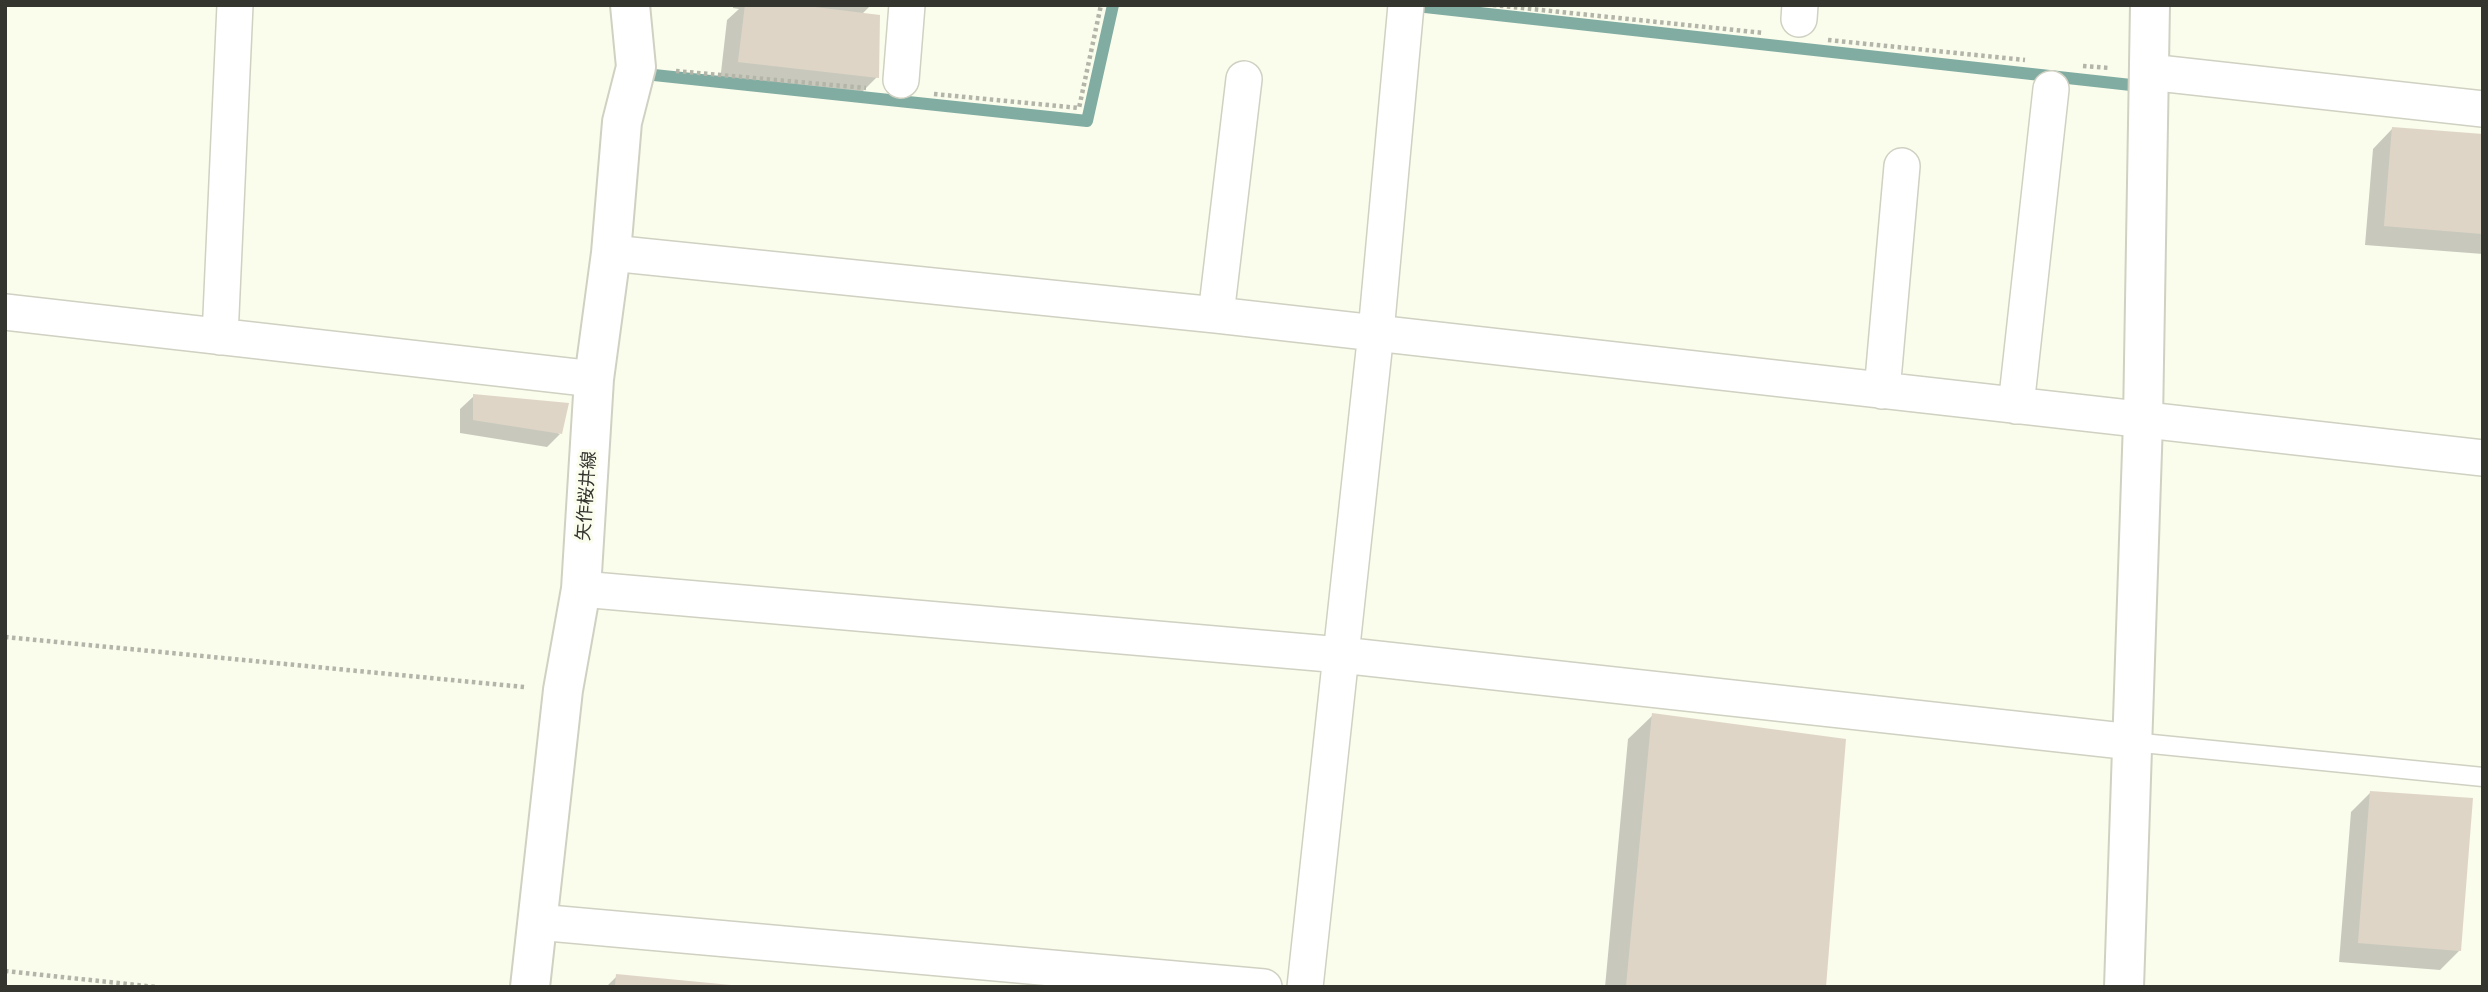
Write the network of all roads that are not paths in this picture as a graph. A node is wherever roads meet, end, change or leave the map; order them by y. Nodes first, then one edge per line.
1 (235, 5) edge
2 (630, 5) edge
3 (907, 5) edge
4 (1406, 5) edge
5 (2150, 5) edge
6 (2149, 72) junction
7 (1244, 79) dead end
8 (900, 87) road end
9 (2051, 89) dead end
10 (2483, 108) edge
11 (1902, 166) dead end
12 (611, 253) junction
13 (5, 312) edge
14 (1216, 315) junction
15 (1376, 332) junction
16 (220, 337) junction
17 (594, 379) junction
18 (1882, 391) junction
19 (2016, 406) junction
20 (2143, 421) junction
21 (2483, 458) edge
22 (581, 589) junction
23 (1341, 655) junction
24 (2132, 742) junction
25 (2483, 777) edge
26 (537, 922) junction
27 (530, 987) edge
28 (1264, 987) edge
29 (1305, 987) edge
30 (2124, 987) edge

1 - 16 street
2 - 12 street, 矢作桜井線
3 - 8 street
4 - 15 street
5 - 6 street
6 - 10 street
6 - 20 street
7 - 14 street
9 - 19 street
11 - 18 street
12 - 14 street
12 - 17 street, 矢作桜井線
13 - 16 street
14 - 15 street
15 - 18 street
15 - 23 street
16 - 17 street
17 - 22 street, 矢作桜井線
18 - 19 street
19 - 20 street
20 - 21 street
20 - 24 street
22 - 23 street
22 - 26 street, 矢作桜井線
23 - 24 street
23 - 29 street
24 - 25 lane
24 - 30 street
26 - 27 street, 矢作桜井線
26 - 28 street

